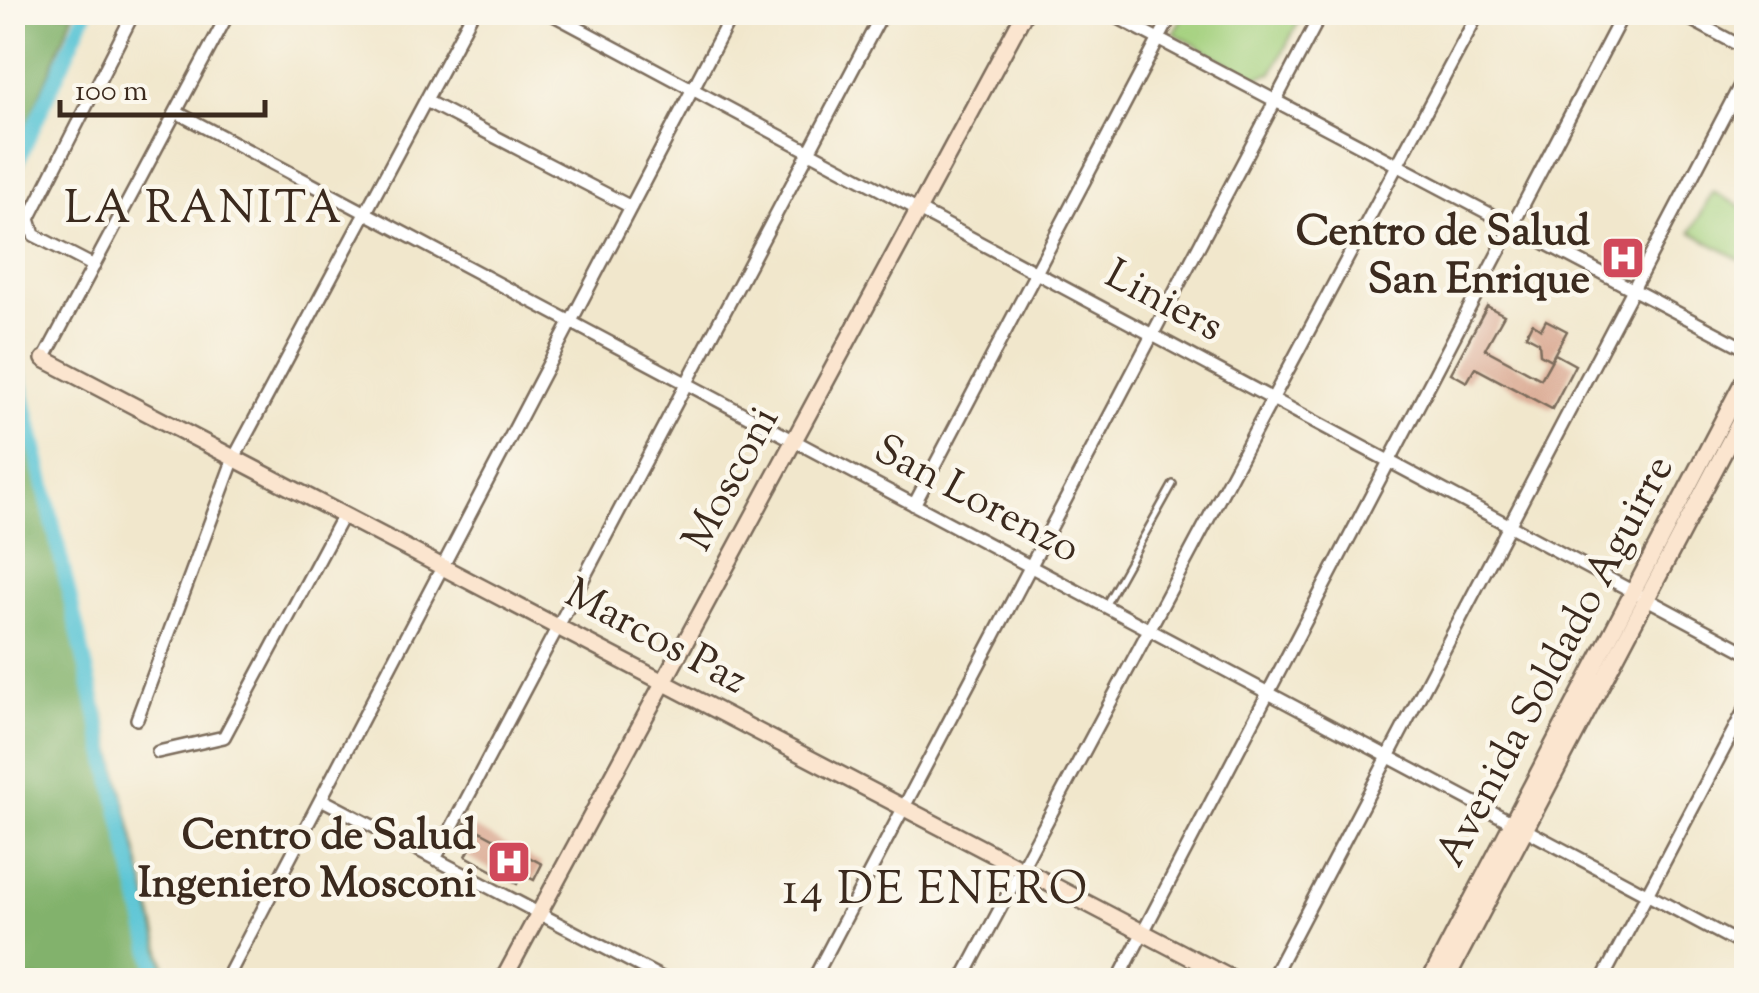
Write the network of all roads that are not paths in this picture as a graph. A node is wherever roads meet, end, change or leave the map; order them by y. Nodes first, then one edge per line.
1 (134, 12) edge
2 (230, 12) edge
3 (473, 12) edge
4 (548, 12) edge
5 (733, 12) edge
6 (883, 12) edge
7 (1025, 12) edge
8 (1107, 12) edge
9 (1173, 12) edge
10 (1322, 12) edge
11 (1479, 12) edge
12 (1624, 12) edge
13 (1677, 12) edge
14 (1158, 40) junction
15 (1746, 49) edge
16 (1746, 74) edge
17 (693, 90) junction
18 (426, 100) junction
19 (1275, 101) junction
20 (176, 112) junction
21 (809, 152) junction
22 (1398, 166) junction
23 (631, 207) junction
24 (919, 210) junction
25 (365, 213) junction
26 (1512, 226) junction
27 (94, 266) junction
28 (1036, 272) junction
29 (1634, 290) junction
30 (571, 322) junction
31 (1152, 335) junction
32 (1746, 350) edge
33 (44, 359) joint
34 (1746, 376) edge
35 (686, 384) junction
36 (1273, 399) junction
37 (1746, 410) edge
38 (794, 441) junction
39 (234, 458) junction
40 (1388, 460) junction
41 (1173, 484) dead end
42 (914, 505) junction
43 (343, 515) junction
44 (1510, 525) junction
45 (442, 567) junction
46 (1030, 567) junction
47 (1640, 595) junction
48 (1105, 607) junction
49 (557, 627) junction
50 (1149, 630) junction
51 (1746, 652) edge
52 (664, 682) junction
53 (1266, 691) junction
54 (1746, 706) edge
55 (137, 719) dead end
56 (158, 752) dead end
57 (1388, 757) junction
58 (321, 799) junction
59 (904, 808) junction
60 (1519, 827) junction
61 (435, 858) junction
62 (1021, 869) junction
63 (1648, 894) junction
64 (540, 914) junction
65 (1143, 933) junction
66 (1746, 946) edge
67 (226, 980) edge
68 (504, 980) edge
69 (666, 980) edge
70 (813, 980) edge
71 (962, 980) edge
72 (1118, 980) edge
73 (1234, 980) edge
74 (1271, 980) edge
75 (1430, 980) edge
76 (1446, 980) edge
77 (1602, 980) edge

1 - 27 street
2 - 20 street
3 - 18 street
4 - 17 street, Liniers
5 - 17 street
6 - 21 street
7 - 24 street, Mosconi
8 - 14 street
9 - 14 street
10 - 19 street
11 - 22 street
12 - 26 street
13 - 15 street
14 - 19 street
14 - 28 street
16 - 29 street
17 - 21 street, Liniers
17 - 23 street
18 - 23 street
18 - 25 street
19 - 22 street
19 - 31 street
20 - 25 street, San Lorenzo
20 - 27 street
21 - 24 street, Liniers
21 - 35 street
22 - 26 street
22 - 36 street
23 - 30 street
24 - 28 street, Liniers
24 - 38 street, Mosconi
25 - 30 street, San Lorenzo
25 - 39 street
26 - 29 street
26 - 40 street
27 - 33 street
28 - 31 street, Liniers
28 - 42 street
29 - 32 street
29 - 44 street
30 - 35 street, San Lorenzo
30 - 45 street
31 - 36 street, Liniers
31 - 46 street
33 - 39 street, Marcos Paz
34 - 47 street, Avenida Soldado Aguirre
35 - 38 street, San Lorenzo
35 - 49 street
36 - 40 street, Liniers
36 - 50 street
37 - 47 street, Avenida Soldado Aguirre
38 - 42 street, San Lorenzo
38 - 52 street, Mosconi
39 - 43 street, Marcos Paz
39 - 55 street
40 - 44 street, Liniers
40 - 53 street
41 - 48 lane
42 - 46 street, San Lorenzo
43 - 45 street, Marcos Paz
43 - 56 street
44 - 47 street, Liniers
44 - 57 street
45 - 49 street, Marcos Paz
45 - 58 street
46 - 48 street, San Lorenzo
46 - 59 street
47 - 51 street, Liniers
47 - 60 street, Avenida Soldado Aguirre
48 - 50 street, San Lorenzo
49 - 52 street, Marcos Paz
49 - 61 street
50 - 53 street, San Lorenzo
50 - 62 street
52 - 59 street, Marcos Paz
52 - 64 street, Mosconi
53 - 57 street, San Lorenzo
53 - 65 street
54 - 63 street
57 - 60 street, San Lorenzo
57 - 74 street
58 - 61 street
58 - 67 street
59 - 62 street, Marcos Paz
59 - 70 street
60 - 63 street, San Lorenzo
60 - 75 street, Avenida Soldado Aguirre
60 - 76 street, Avenida Soldado Aguirre
61 - 64 street
62 - 65 street, Marcos Paz
62 - 71 street
63 - 66 street, San Lorenzo
63 - 77 street
64 - 68 street, Mosconi
64 - 69 street
65 - 72 street
65 - 73 street, Marcos Paz

